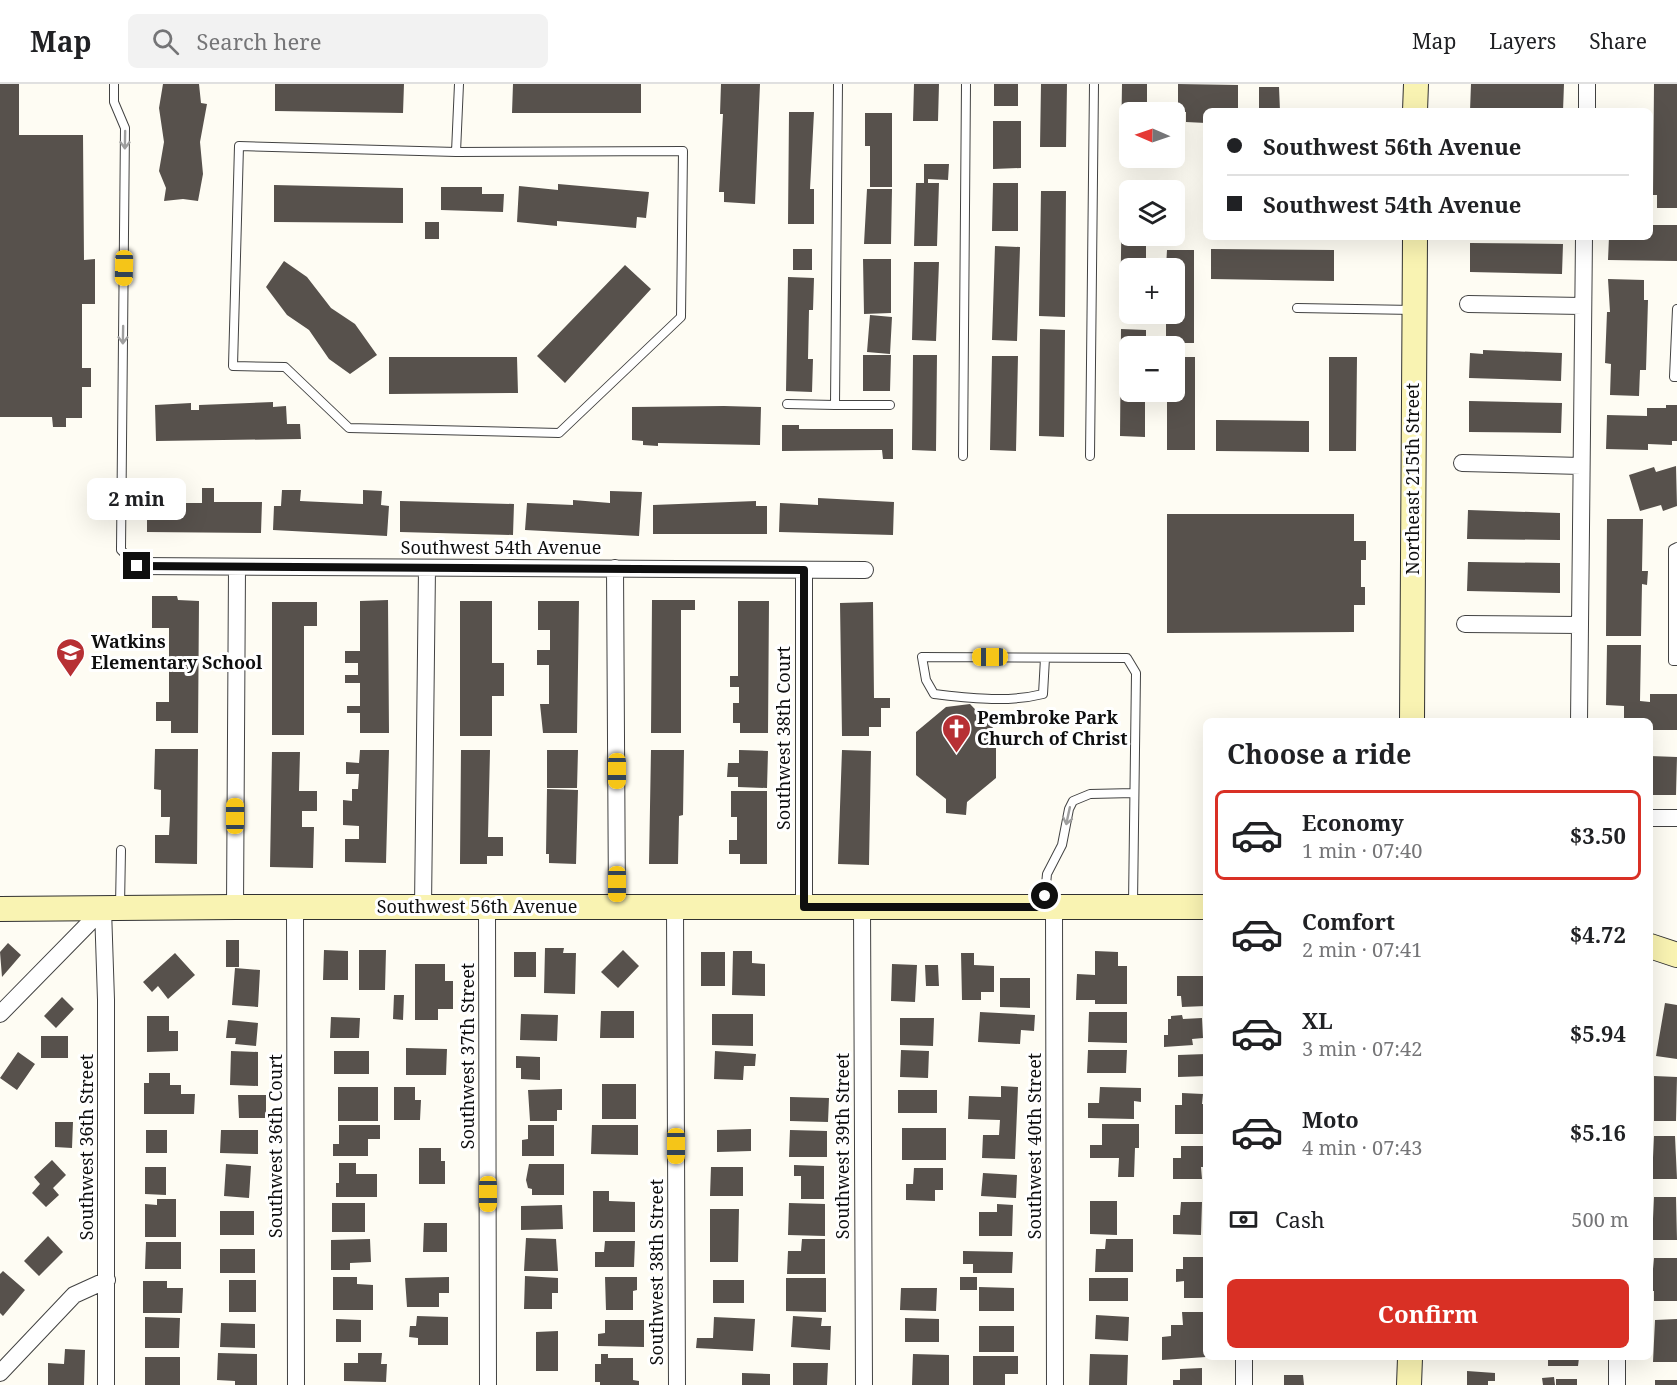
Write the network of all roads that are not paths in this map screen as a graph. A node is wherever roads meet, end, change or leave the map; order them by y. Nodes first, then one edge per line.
1 (114, 84) edge
2 (459, 84) edge
3 (838, 84) edge
4 (966, 84) edge
5 (1094, 84) edge
6 (1416, 84) edge
7 (1587, 84) edge
8 (1415, 108) edge
9 (1587, 108) edge
10 (456, 152) junction
11 (1415, 240) edge
12 (1584, 240) edge
13 (1468, 304) dead end
14 (1582, 306) junction
15 (1297, 308) dead end
16 (1677, 309) edge
17 (1414, 310) junction
18 (1677, 377) edge
19 (787, 404) dead end
20 (835, 405) junction
21 (890, 405) dead end
22 (963, 456) dead end
23 (1090, 456) dead end
24 (1462, 463) dead end
25 (1581, 466) junction
26 (1677, 547) edge
27 (137, 566) joint
28 (237, 568) junction
29 (427, 568) junction
30 (615, 568) junction
31 (804, 570) junction
32 (865, 570) dead end
33 (1465, 624) dead end
34 (1580, 626) junction
35 (1045, 658) junction
36 (1677, 662) edge
37 (1412, 718) edge
38 (1579, 718) edge
39 (1134, 793) junction
40 (1653, 818) edge
41 (1677, 818) edge
42 (121, 850) dead end
43 (862, 906) junction
44 (235, 907) junction
45 (295, 907) junction
46 (423, 907) junction
47 (488, 907) junction
48 (617, 907) junction
49 (675, 907) junction
50 (804, 907) junction
51 (1049, 907) junction
52 (1133, 907) junction
53 (1203, 907) edge
54 (0, 909) edge
55 (111, 909) junction
56 (1653, 947) edge
57 (1677, 955) edge
58 (0, 1014) edge
59 (107, 1280) junction
60 (1244, 1360) edge
61 (1410, 1360) edge
62 (1617, 1360) edge
63 (0, 1373) edge
64 (106, 1385) edge
65 (296, 1385) edge
66 (488, 1385) edge
67 (677, 1385) edge
68 (864, 1385) edge
69 (1055, 1385) edge
70 (1244, 1385) edge
71 (1410, 1385) edge
72 (1617, 1385) edge

1 -> 27 lane
2 - 10 lane
3 - 20 lane
4 - 22 lane
5 - 23 lane
6 - 8 street
7 - 9 street
10 - 10 lane
11 - 17 street, Northeast 215th Street
12 - 14 street
13 - 14 street
14 - 25 street
15 - 17 lane
16 - 18 lane
17 - 37 street, Northeast 215th Street
19 - 20 lane
20 - 21 lane
24 - 25 street
25 - 34 street
26 - 36 lane
27 - 28 street, Southwest 54th Avenue
28 - 29 street, Southwest 54th Avenue
28 - 44 street
29 - 30 street, Southwest 54th Avenue
29 - 46 street
30 - 31 street, Southwest 54th Avenue
30 - 48 street
31 - 32 street, Southwest 54th Avenue
31 - 50 street, Southwest 38th Court
33 - 34 street
34 - 38 street
35 - 35 lane
35 - 39 lane
39 -> 51 lane
39 - 52 lane
40 - 41 street
42 - 55 lane
43 - 50 street, Southwest 56th Avenue
43 - 51 street, Southwest 56th Avenue
43 - 68 street, Southwest 39th Street
44 - 45 street, Southwest 56th Avenue
44 - 55 street, Southwest 56th Avenue
45 - 46 street, Southwest 56th Avenue
45 - 65 street, Southwest 36th Court
46 - 47 street, Southwest 56th Avenue
47 - 48 street, Southwest 56th Avenue
47 - 66 street, Southwest 37th Street
48 - 49 street, Southwest 56th Avenue
49 - 50 street, Southwest 56th Avenue
49 - 67 street, Southwest 38th Street
51 - 52 street, Southwest 56th Avenue
51 - 69 street, Southwest 40th Street
52 - 53 street, Southwest 56th Avenue
54 - 55 street, Southwest 56th Avenue
55 - 58 street
55 - 59 street, Southwest 36th Street
56 - 57 street
59 - 63 street
59 - 64 street, Southwest 36th Street
60 - 70 street
61 - 71 street
62 - 72 street

